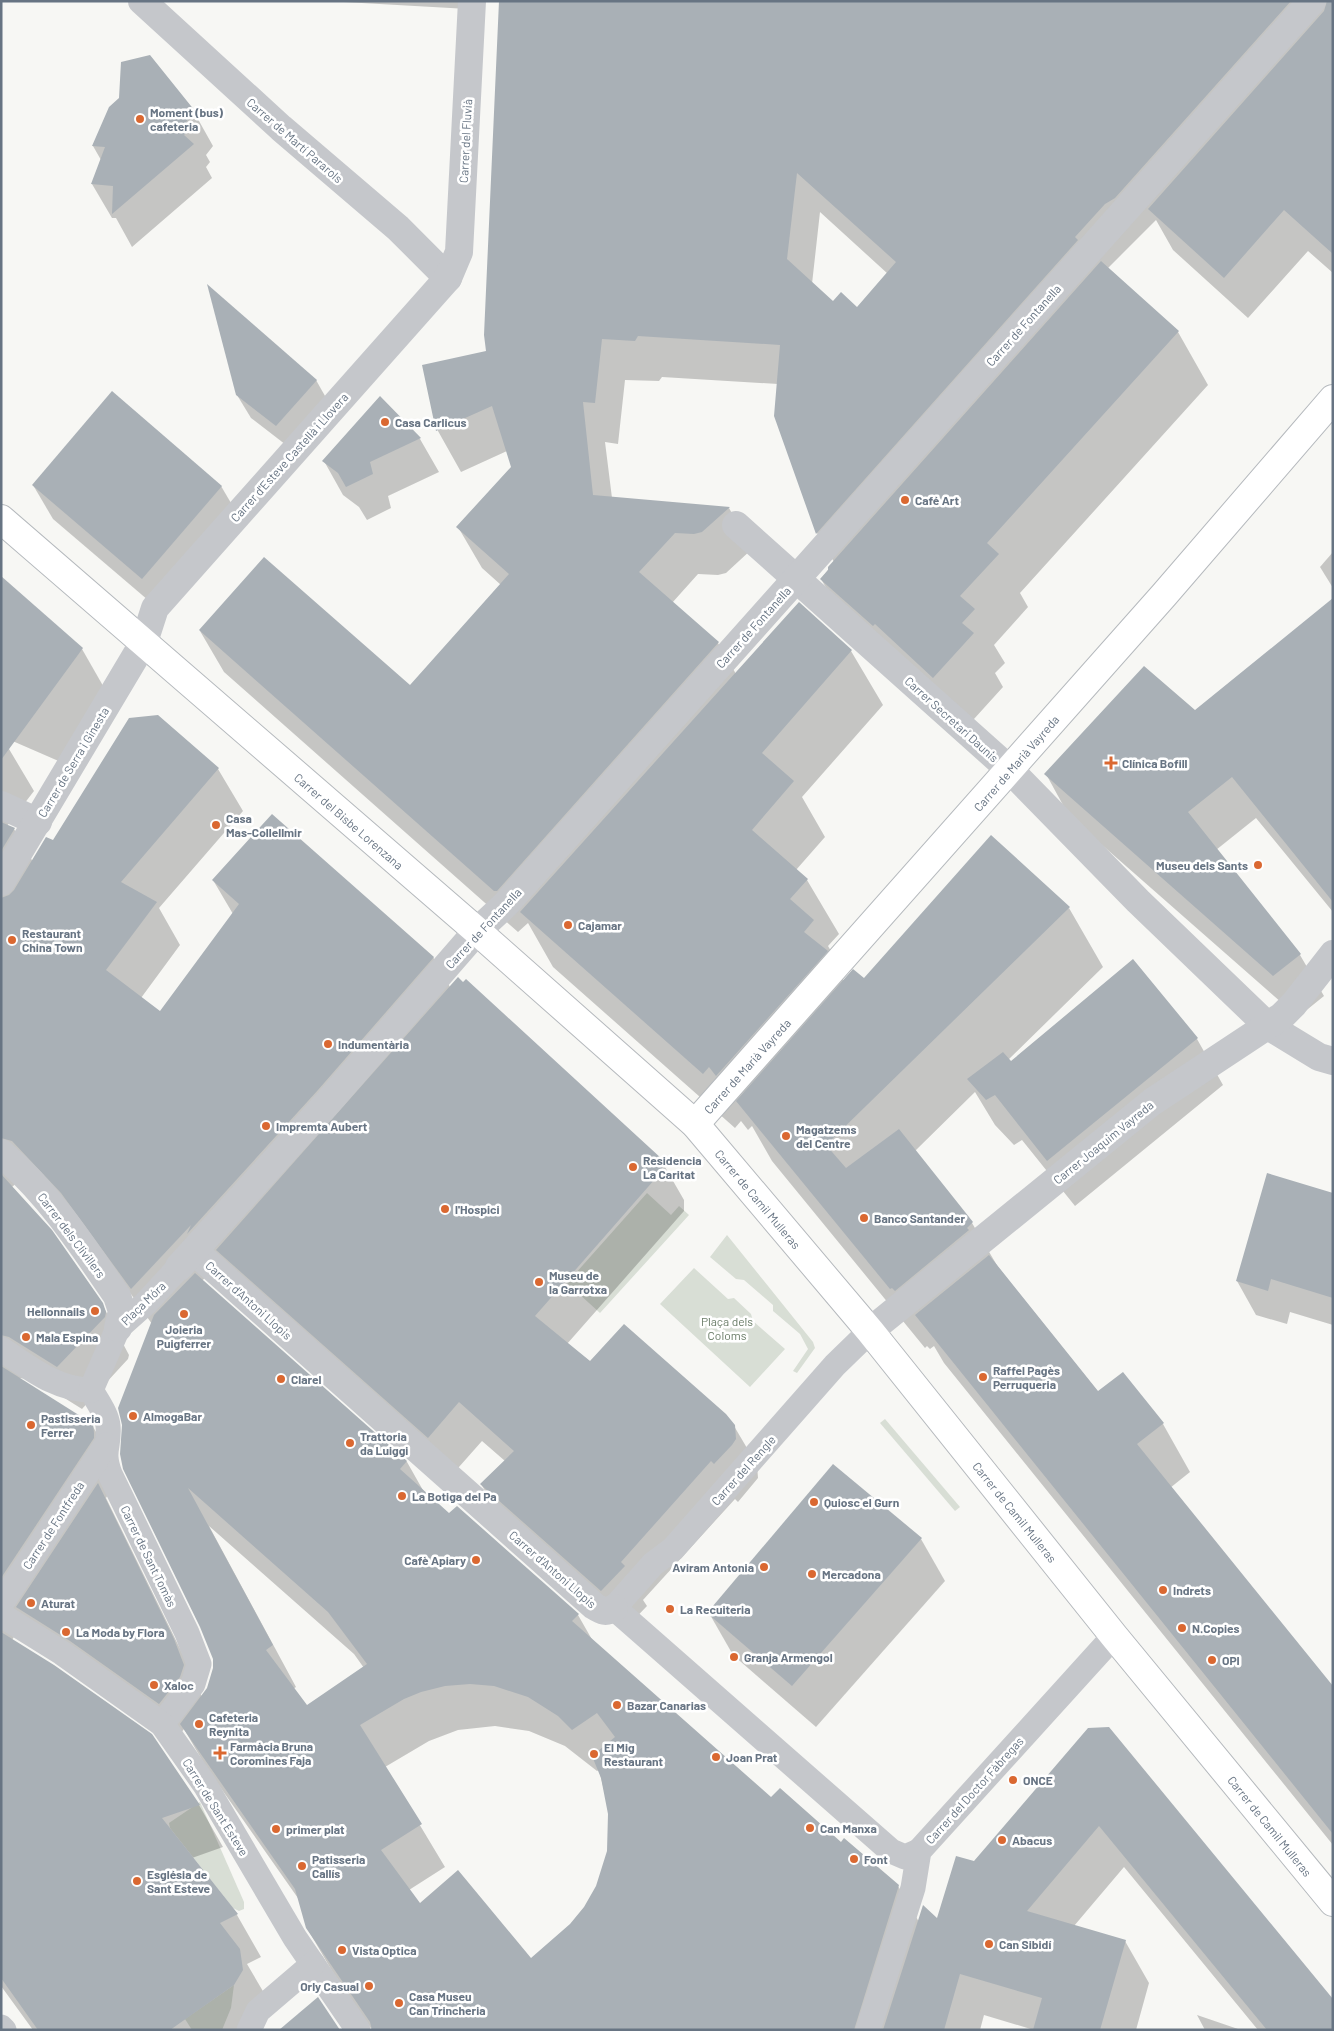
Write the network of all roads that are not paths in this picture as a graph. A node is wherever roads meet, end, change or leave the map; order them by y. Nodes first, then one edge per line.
1 (142, 1) edge
2 (472, 1) edge
3 (1312, 1) edge
4 (448, 278) junction
5 (1331, 403) edge
6 (1, 520) edge
7 (736, 524) dead end
8 (796, 579) junction
9 (144, 642) junction
10 (1010, 770) junction
11 (1, 805) edge
12 (38, 822) junction
13 (1, 882) edge
14 (477, 931) junction
15 (1333, 954) edge
16 (1268, 1026) junction
17 (1333, 1061) edge
18 (695, 1124) junction
19 (1, 1154) edge
20 (187, 1259) junction
21 (118, 1328) junction
22 (870, 1331) junction
23 (5, 1360) edge
24 (86, 1390) junction
25 (106, 1446) junction
26 (1, 1604) edge
27 (614, 1608) junction
28 (1, 1615) edge
29 (1114, 1636) junction
30 (162, 1724) junction
31 (920, 1851) junction
32 (1333, 1902) edge
33 (313, 1964) junction
34 (1, 2026) edge
35 (4, 2030) edge
36 (249, 2030) edge
37 (358, 2030) edge
38 (868, 2030) edge

1 - 4 street, Carrer de Martí Pararols
2 - 4 street, Carrer del Fluvià
3 - 8 street, Carrer de Fontanella
4 - 9 street, Carrer d'Esteve Castellà i Llovera
5 - 10 main road, Carrer de Marià Vayreda
6 - 9 main road, Carrer del Bisbe Lorenzana
7 - 8 street, Carrer Secretari Daunis
8 - 10 street, Carrer Secretari Daunis
8 - 14 street, Carrer de Fontanella
9 - 12 street, Carrer de Serra i Ginesta
9 - 14 main road, Carrer del Bisbe Lorenzana
10 - 16 street, Carrer Secretari Daunis
10 - 18 main road, Carrer de Marià Vayreda
11 - 12 street
12 - 13 street, Carrer de Serra i Ginesta
14 - 18 main road, Carrer del Bisbe Lorenzana
14 - 20 street, Carrer de Fontanella
15 - 16 street, Carrer Joaquim Vayreda
16 - 17 street, Carrer Secretari Daunis
16 - 22 street, Carrer Joaquim Vayreda
18 - 22 main road, Carrer de Camil Mulleras
19 - 21 street, Carrer dels Clivillers
20 - 21 street, Plaça Móra
20 - 27 street, Carrer d'Antoni Llopis
21 - 24 street, Plaça Móra
22 - 27 street, Carrer del Rengle
22 - 29 main road, Carrer de Camil Mulleras
23 - 24 street
24 - 25 street, Carrer de Sant Tomàs
25 - 26 street, Carrer de Fontfreda
25 - 30 street, Carrer de Sant Tomàs
27 - 31 street, Carrer d'Antoni Llopis
28 - 30 street, Carrer de Sant Esteve
29 - 31 street, Carrer del Doctor Fàbregas
29 - 32 main road, Carrer de Camil Mulleras
30 - 33 street, Carrer de Sant Esteve
31 - 38 street, Carrer del Doctor Fàbregas
33 - 36 street
33 - 37 street, Carrer de Sant Esteve
34 - 35 street

